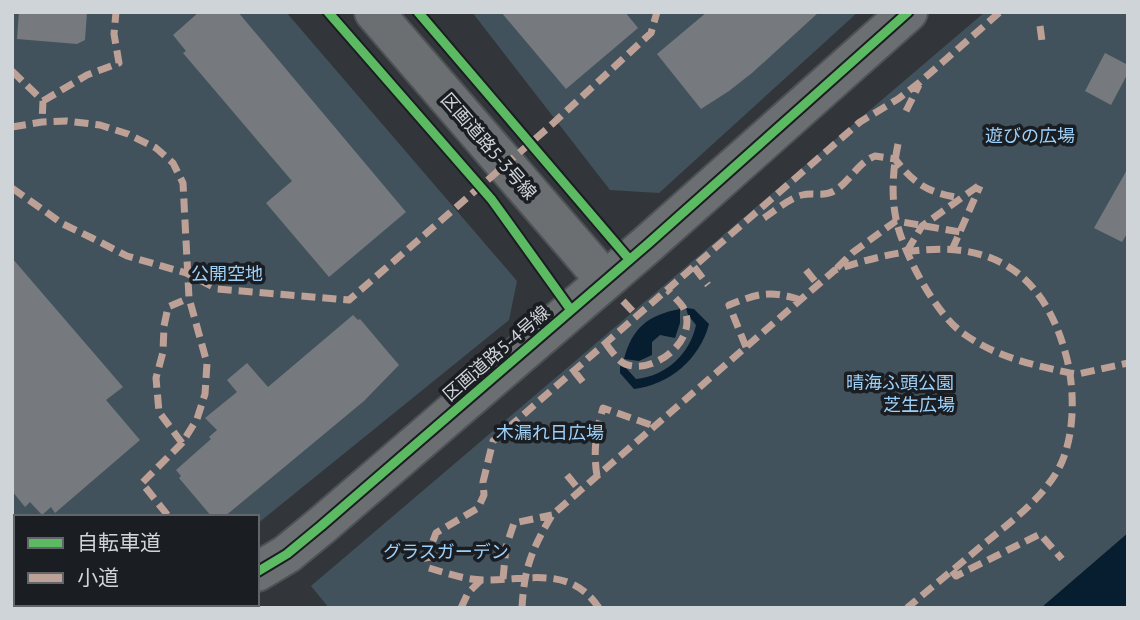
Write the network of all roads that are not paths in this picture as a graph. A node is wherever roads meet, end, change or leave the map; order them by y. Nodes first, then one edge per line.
1 (374, 12) edge
2 (908, 12) edge
3 (605, 280) junction
4 (259, 571) edge

1 - 3 street, 区画道路5-3号線
2 - 3 street, 区画道路5-4号線
3 - 4 street, 区画道路5-4号線

